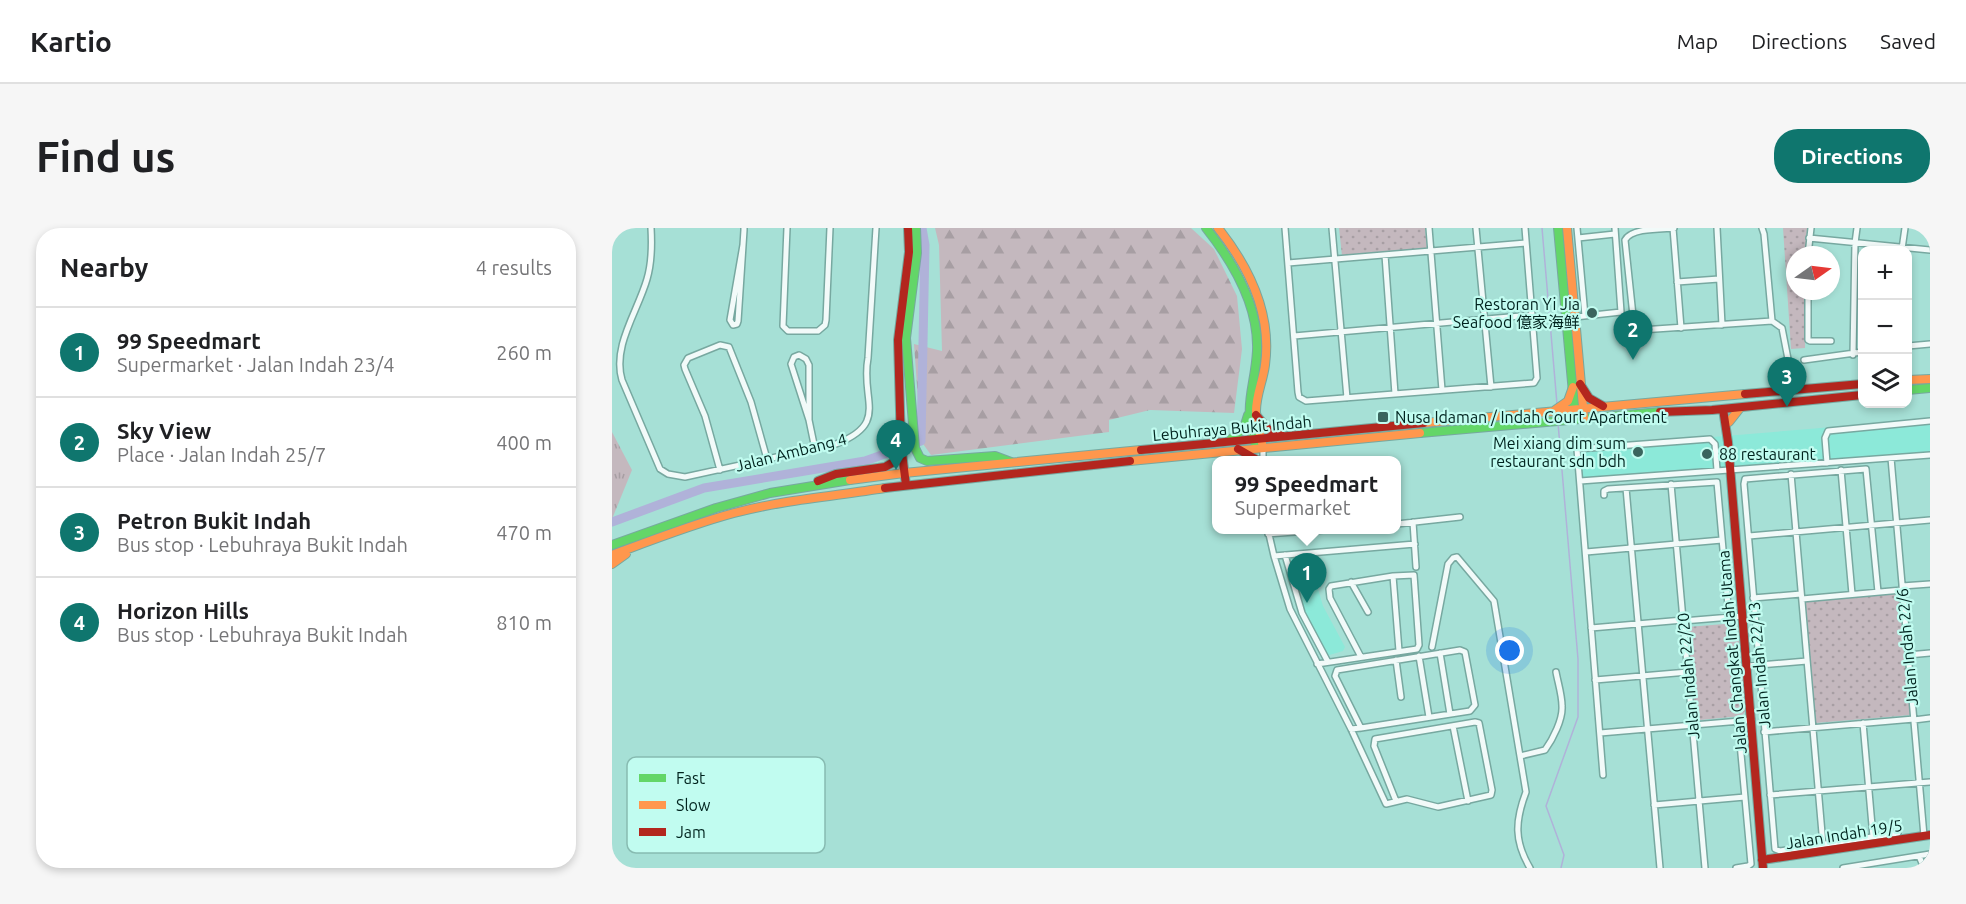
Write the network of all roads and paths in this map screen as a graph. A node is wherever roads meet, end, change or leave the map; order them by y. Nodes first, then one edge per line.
1 (651, 228) edge
2 (744, 228) edge
3 (787, 228) edge
4 (830, 228) edge
5 (876, 228) edge
6 (908, 228) edge
7 (916, 228) edge
8 (1206, 228) edge
9 (1218, 228) edge
10 (1285, 228) edge
11 (1332, 228) edge
12 (1429, 228) edge
13 (1476, 228) edge
14 (1525, 228) edge
15 (1558, 228) edge
16 (1567, 228) edge
17 (1577, 228) edge
18 (1674, 228) edge
19 (1716, 228) edge
20 (1762, 228) edge
21 (1811, 228) edge
22 (1857, 228) edge
23 (1905, 228) edge
24 (1615, 231) edge
25 (1578, 238) junction
26 (1809, 238) junction
27 (1526, 243) junction
28 (1855, 243) junction
29 (743, 245) junction
30 (1809, 246) edge
31 (1878, 246) edge
32 (1902, 246) edge
33 (1478, 247) junction
34 (1912, 249) edge
35 (1930, 250) edge
36 (1431, 251) junction
37 (1385, 255) junction
38 (1335, 260) junction
39 (1288, 263) junction
40 (1719, 279) junction
41 (1677, 282) junction
42 (1808, 300) edge
43 (1532, 315) junction
44 (1585, 316) junction
45 (1575, 317) junction
46 (1485, 319) junction
47 (1772, 321) junction
48 (1437, 324) junction
49 (1722, 325) junction
50 (1390, 328) junction
51 (1681, 328) junction
52 (1341, 332) junction
53 (1294, 336) junction
54 (1831, 341) dead end
55 (1930, 344) edge
56 (1912, 346) edge
57 (1858, 354) edge
58 (1853, 355) junction
59 (1788, 359) dead end
60 (1804, 360) dead end
61 (1930, 379) edge
62 (1912, 380) edge
63 (1858, 384) edge
64 (1577, 385) junction
65 (1491, 387) junction
66 (1930, 388) edge
67 (1442, 390) junction
68 (1912, 390) edge
69 (1395, 394) junction
70 (1739, 395) junction
71 (1858, 396) edge
72 (1347, 398) junction
73 (1714, 398) junction
74 (1565, 407) junction
75 (1611, 407) junction
76 (1726, 408) junction
77 (1740, 408) junction
78 (1579, 410) junction
79 (1712, 410) junction
80 (1252, 415) junction
81 (1580, 419) junction
82 (809, 420) junction
83 (1727, 421) junction
84 (1930, 421) edge
85 (1285, 436) junction
86 (1257, 438) junction
87 (1230, 440) junction
88 (901, 445) junction
89 (1259, 447) junction
90 (815, 449) junction
91 (1238, 449) junction
92 (1930, 455) edge
93 (1254, 456) edge
94 (1260, 456) edge
95 (1891, 458) junction
96 (767, 459) junction
97 (1013, 463) junction
98 (1827, 463) junction
99 (1730, 469) junction
100 (720, 470) junction
101 (1717, 470) junction
102 (1841, 470) junction
103 (904, 473) junction
104 (1791, 474) junction
105 (1580, 481) junction
106 (1671, 484) junction
107 (906, 485) junction
108 (802, 487) junction
109 (1626, 488) junction
110 (1604, 495) dead end
111 (1460, 517) dead end
112 (1930, 520) edge
113 (1413, 522) junction
114 (1896, 523) junction
115 (1401, 524) edge
116 (1872, 526) junction
117 (1846, 528) junction
118 (1796, 532) junction
119 (1268, 534) edge
120 (1749, 536) junction
121 (1722, 540) junction
122 (649, 541) junction
123 (612, 543) edge
124 (1415, 544) junction
125 (1676, 544) junction
126 (1632, 548) junction
127 (1586, 552) junction
128 (612, 555) edge
129 (1285, 555) junction
130 (1274, 556) junction
131 (612, 564) edge
132 (1416, 567) dead end
133 (1393, 576) junction
134 (1351, 582) junction
135 (1930, 584) edge
136 (1902, 588) junction
137 (1878, 592) junction
138 (1852, 594) junction
139 (1802, 596) junction
140 (1753, 598) junction
141 (1368, 612) dead end
142 (1743, 616) junction
143 (1729, 617) junction
144 (1683, 621) junction
145 (1638, 624) junction
146 (1591, 628) junction
147 (1432, 647) dead end
148 (1400, 651) junction
149 (1440, 653) junction
150 (1930, 653) edge
151 (1908, 655) junction
152 (1419, 656) junction
153 (1361, 657) junction
154 (1396, 660) junction
155 (1807, 661) junction
156 (1328, 662) junction
157 (1317, 664) junction
158 (1759, 665) junction
159 (1748, 666) junction
160 (1556, 672) dead end
161 (1688, 672) junction
162 (1643, 676) junction
163 (1595, 680) junction
164 (1401, 697) dead end
165 (1450, 714) junction
166 (1429, 717) junction
167 (1930, 718) edge
168 (1914, 719) junction
169 (1752, 720) junction
170 (1738, 721) junction
171 (1863, 723) junction
172 (1692, 725) junction
173 (1453, 726) junction
174 (1361, 728) junction
175 (1813, 728) junction
176 (1351, 729) junction
177 (1648, 729) junction
178 (1764, 732) junction
179 (1600, 733) junction
180 (1520, 756) junction
181 (1604, 775) dead end
182 (1930, 782) edge
183 (1919, 783) junction
184 (1869, 787) junction
185 (1819, 791) junction
186 (1770, 795) junction
187 (1745, 797) junction
188 (1396, 801) junction
189 (1468, 801) junction
190 (1699, 801) junction
191 (1654, 805) junction
192 (1898, 833) dead end
193 (1927, 835) edge
194 (1873, 837) junction
195 (1823, 844) junction
196 (1930, 854) edge
197 (1919, 856) junction
198 (1763, 864) edge
199 (1873, 866) edge
200 (1530, 868) edge
201 (1660, 868) edge
202 (1705, 868) edge
203 (1736, 868) edge
204 (1843, 868) edge
205 (1924, 868) edge

1 - 100 street, Jalan Ambang 4
2 - 29 street
3 - 4 street
5 - 90 street, Jalan Ambang 4
6 - 88 main road
7 - 97 main road
8 - 80 main road
9 - 80 main road
10 - 39 street
11 - 38 street
12 - 36 street
13 - 33 street
14 - 27 street
15 - 64 main road
16 - 45 main road
17 - 25 street
18 - 41 street
18 - 51 street
19 - 40 street
20 - 47 street
21 - 26 street
22 - 28 street
23 - 32 street
24 - 25 street
24 - 44 street
25 - 44 street
26 - 28 street
26 - 30 street
27 - 33 street
27 - 43 street
28 - 31 street
28 - 58 street
29 - 29 street
33 - 36 street
33 - 46 street
34 - 35 street
36 - 37 street
36 - 48 street
37 - 38 street
37 - 50 street
38 - 39 street
38 - 52 street
39 - 53 street
40 - 41 street
40 - 49 street
41 - 51 street
42 - 54 street
43 - 46 street
43 - 65 street
44 - 45 street
45 - 64 main road
46 - 48 street
46 - 65 street
47 - 49 street
47 - 59 street
48 - 50 street
48 - 67 street
49 - 51 street
50 - 52 street
50 - 69 street
52 - 53 street
52 - 72 street
53 - 72 street
55 - 56 street
57 - 58 street
58 - 60 street
61 - 62 main road
63 - 70 main road
64 - 74 main road
64 - 75 main road
64 - 78 main road
65 - 67 street
66 - 68 main road
67 - 69 street
69 - 72 street
70 - 73 main road
70 - 76 main road
71 - 77 main road, Lebuhraya Bukit Indah
73 - 75 main road
73 - 76 main road
74 - 78 main road
74 - 85 main road, Lebuhraya Bukit Indah
75 - 78 main road
76 - 77 main road, Lebuhraya Bukit Indah
76 - 79 main road, Lebuhraya Bukit Indah
76 - 83 main road, Jalan Changkat Indah Utama
77 - 83 main road
78 - 81 main road
79 - 81 main road, Lebuhraya Bukit Indah
79 - 83 main road
80 - 85 main road
80 - 86 main road
80 - 87 main road
81 - 89 main road, Lebuhraya Bukit Indah
82 - 82 street
82 - 90 street
83 - 99 main road, Jalan Changkat Indah Utama
84 - 98 street
85 - 86 main road, Lebuhraya Bukit Indah
86 - 87 main road, Lebuhraya Bukit Indah
86 - 89 main road
87 - 97 main road, Lebuhraya Bukit Indah
88 - 103 main road
88 - 108 main road
89 - 91 main road, Lebuhraya Bukit Indah
89 - 94 street
90 - 96 street, Jalan Ambang 4
91 - 93 main road
91 - 107 main road, Lebuhraya Bukit Indah
92 - 95 street
95 - 98 street
95 - 114 street, Jalan Indah 22/6
96 - 100 street, Jalan Ambang 4
96 - 100 street
97 - 103 main road, Lebuhraya Bukit Indah
98 - 99 street
99 - 101 street
99 - 142 main road, Jalan Changkat Indah Utama
101 - 105 street
101 - 105 street
102 - 104 street
102 - 116 street
102 - 117 street
103 - 107 main road
103 - 108 main road, Lebuhraya Bukit Indah
104 - 118 street
104 - 120 street, Jalan Indah 22/13
105 - 127 street
106 - 109 street
106 - 121 street
106 - 125 street, Jalan Indah 22/20
107 - 122 main road, Lebuhraya Bukit Indah
108 - 123 main road, Lebuhraya Bukit Indah
109 - 110 street
109 - 126 street
111 - 113 street
112 - 114 street
113 - 115 street
113 - 124 street
114 - 116 street
114 - 136 street, Jalan Indah 22/6
116 - 117 street
116 - 137 street
117 - 118 street
117 - 138 street
118 - 120 street
118 - 139 street
119 - 130 street
120 - 140 street, Jalan Indah 22/13
121 - 125 street
121 - 143 street
122 - 128 main road, Lebuhraya Bukit Indah
122 - 131 main road
124 - 129 street
124 - 132 street
125 - 126 street
125 - 144 street, Jalan Indah 22/20
126 - 127 street
126 - 145 street
127 - 146 street
129 - 130 street
129 - 156 street
130 - 157 street
133 - 134 street
133 - 148 street
133 - 148 street
134 - 141 street
134 - 153 street
135 - 136 street
136 - 137 street
136 - 151 street, Jalan Indah 22/6
137 - 138 street
138 - 139 street
139 - 140 street
139 - 155 street
140 - 158 street, Jalan Indah 22/13
142 - 143 street
142 - 159 main road, Jalan Changkat Indah Utama
143 - 144 street
144 - 145 street
144 - 161 street, Jalan Indah 22/20
145 - 146 street
145 - 162 street
146 - 163 street
147 - 180 street
148 - 153 street
149 - 152 street
149 - 165 street
149 - 165 street
150 - 151 street
151 - 168 street, Jalan Indah 22/6
152 - 154 street
152 - 166 street
153 - 156 street
154 - 164 street
154 - 174 street
155 - 158 street
155 - 175 street
156 - 157 street
157 - 176 street
158 - 159 street
158 - 178 street, Jalan Indah 22/13
159 - 169 main road, Jalan Changkat Indah Utama
160 - 180 street
161 - 162 street
161 - 172 street, Jalan Indah 22/20
162 - 163 street
162 - 177 street
163 - 179 street
165 - 166 street
166 - 174 street
167 - 168 street
168 - 171 street
168 - 183 street, Jalan Indah 22/6
169 - 170 street
169 - 198 main road, Jalan Changkat Indah Utama
170 - 172 street
170 - 187 street
171 - 175 street
171 - 184 street
172 - 177 street
172 - 190 street, Jalan Indah 22/20
173 - 188 street
173 - 189 street
173 - 189 street
174 - 176 street
175 - 178 street
175 - 185 street
176 - 188 street
177 - 179 street
177 - 191 street
178 - 186 street, Jalan Indah 22/13
179 - 181 street
180 - 200 street
182 - 183 street
183 - 184 street
183 - 193 street, Jalan Indah 22/6
184 - 185 street
184 - 194 street
185 - 186 street
185 - 195 street
186 - 195 street, Jalan Indah 22/13
187 - 190 street
187 - 203 street
188 - 189 street
190 - 191 street
190 - 202 street, Jalan Indah 22/20
191 - 201 street
192 - 194 street
193 - 198 main road, Jalan Indah 19/5
194 - 195 street
196 - 197 street
197 - 199 street
197 - 205 street
199 - 204 street

